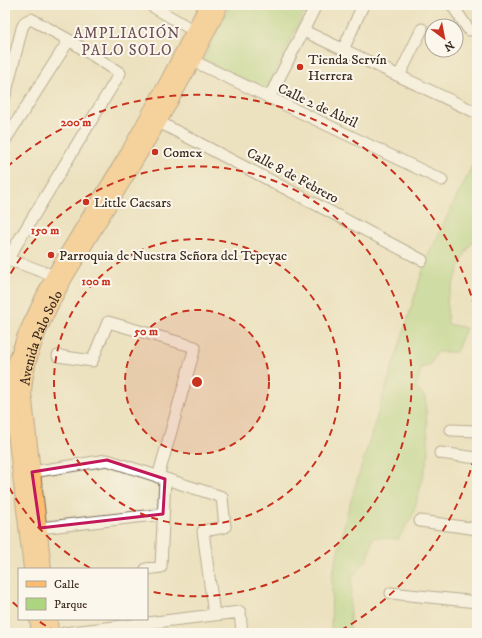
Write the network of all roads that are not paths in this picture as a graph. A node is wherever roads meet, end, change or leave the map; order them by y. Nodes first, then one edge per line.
1 (150, 5) edge
2 (207, 5) edge
3 (222, 5) edge
4 (316, 5) edge
5 (363, 5) edge
6 (452, 5) edge
7 (422, 29) dead end
8 (469, 30) dead end
9 (304, 31) junction
10 (199, 34) junction
11 (69, 40) junction
12 (343, 50) junction
13 (187, 58) junction
14 (399, 76) junction
15 (5, 96) edge
16 (269, 98) junction
17 (473, 111) dead end
18 (154, 119) junction
19 (5, 140) edge
20 (442, 180) dead end
21 (6, 260) edge
22 (422, 260) dead end
23 (59, 278) junction
24 (58, 356) dead end
25 (14, 372) edge
26 (451, 430) dead end
27 (477, 431) edge
28 (440, 453) dead end
29 (477, 458) edge
30 (32, 472) junction
31 (161, 478) junction
32 (163, 514) junction
33 (420, 521) dead end
34 (40, 528) junction
35 (477, 529) edge
36 (31, 568) edge
37 (44, 568) edge
38 (148, 569) edge
39 (391, 593) dead end
40 (477, 602) edge
41 (214, 615) junction
42 (37, 620) edge
43 (50, 620) edge
44 (38, 633) edge
45 (51, 633) edge
46 (64, 633) edge
47 (242, 633) edge

1 - 10 street
2 - 10 main road, Avenida Palo Solo
3 - 10 main road, Avenida Palo Solo
4 - 9 street
5 - 12 street
6 - 8 street
7 - 14 street
9 - 12 street
9 - 16 street
10 - 13 main road, Avenida Palo Solo
11 - 15 street
11 - 19 street
11 - 21 street
12 - 14 street
13 - 16 street, Calle 2 de Abril
13 - 18 main road, Avenida Palo Solo
14 - 17 street
16 - 20 street, Calle 2 de Abril
18 - 22 street, Calle 8 de Febrero
18 - 23 main road, Avenida Palo Solo
21 - 23 street
23 - 25 main road, Avenida Palo Solo
24 - 31 street
25 - 30 main road, Avenida Palo Solo
25 - 36 main road, Avenida Palo Solo
26 - 27 street
28 - 29 street
30 - 31 street
30 - 34 main road, Avenida Palo Solo
31 - 32 street
31 - 41 street
32 - 34 street
32 - 38 street
33 - 35 street
34 - 37 main road, Avenida Palo Solo
39 - 40 street
41 - 46 street
41 - 47 street
42 - 44 main road
43 - 45 main road

